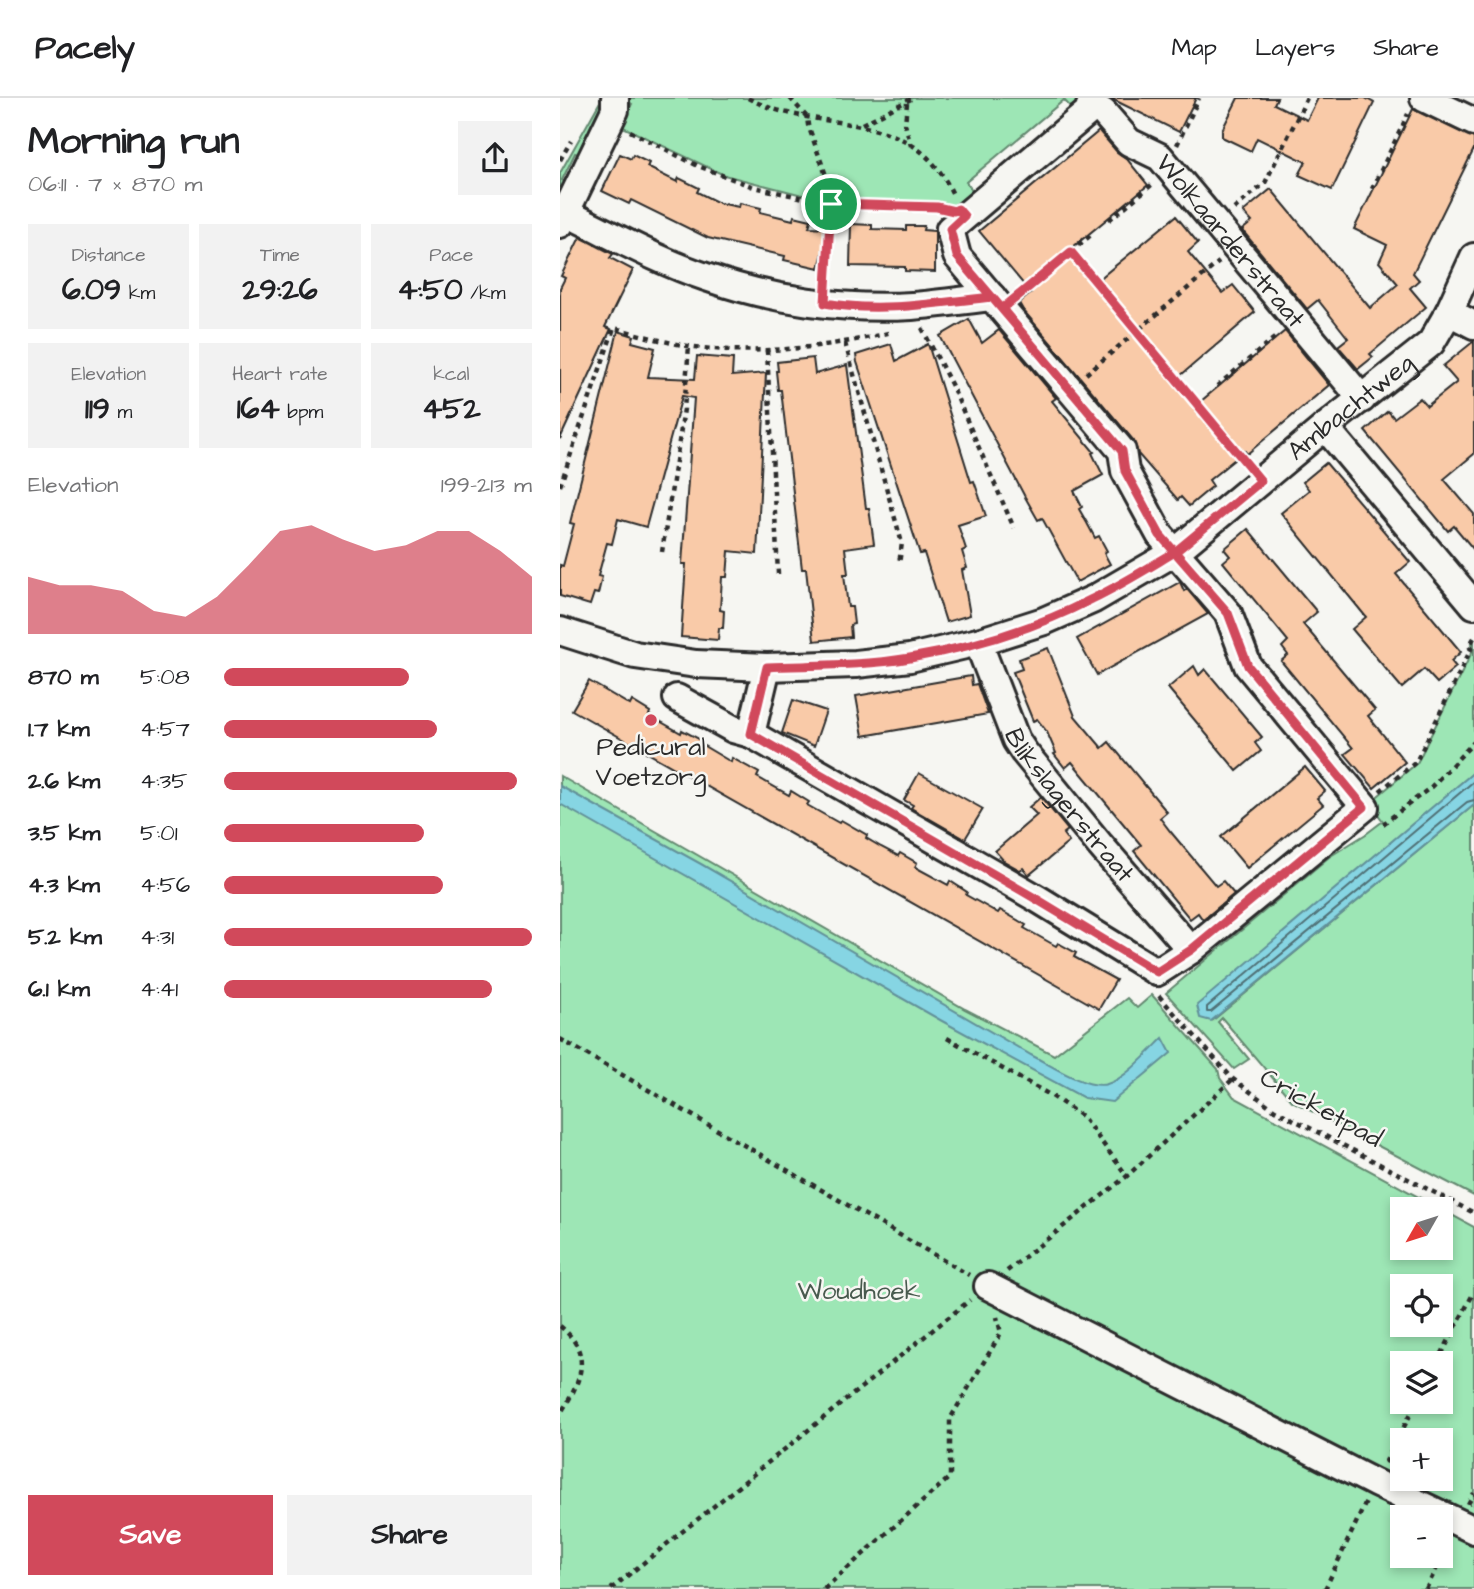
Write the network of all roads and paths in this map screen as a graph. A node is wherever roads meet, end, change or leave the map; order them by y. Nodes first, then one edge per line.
1 (748, 98) edge
2 (790, 98) edge
3 (913, 98) edge
4 (1199, 98) edge
5 (1307, 98) edge
6 (1092, 102) edge
7 (907, 103) junction
8 (1417, 104) edge
9 (613, 110) edge
10 (807, 117) junction
11 (1474, 122) edge
12 (861, 124) junction
13 (911, 146) junction
14 (1169, 167) junction
15 (1372, 189) dead end
16 (831, 204) junction
17 (961, 212) junction
18 (562, 216) edge
19 (1109, 220) dead end
20 (1216, 224) junction
21 (1091, 235) dead end
22 (1236, 248) junction
23 (1071, 252) junction
24 (1474, 257) edge
25 (825, 303) junction
26 (997, 303) junction
27 (1449, 312) junction
28 (1295, 320) junction
29 (1474, 324) edge
30 (921, 326) dead end
31 (1136, 330) junction
32 (895, 331) dead end
33 (845, 344) junction
34 (689, 346) junction
35 (767, 350) junction
36 (1217, 386) dead end
37 (1069, 388) junction
38 (1362, 399) junction
39 (1325, 427) junction
40 (1261, 481) junction
41 (560, 486) edge
42 (1014, 528) dead end
43 (662, 552) dead end
44 (1175, 552) junction
45 (899, 564) dead end
46 (778, 574) dead end
47 (1474, 605) edge
48 (560, 631) edge
49 (1474, 638) edge
50 (978, 642) junction
51 (767, 667) junction
52 (677, 698) dead end
53 (751, 734) junction
54 (1474, 742) edge
55 (1364, 807) junction
56 (1191, 950) junction
57 (1152, 979) junction
58 (947, 1038) dead end
59 (560, 1039) edge
60 (1233, 1079) junction
61 (1127, 1176) junction
62 (1474, 1213) edge
63 (988, 1286) junction
64 (1474, 1292) edge
65 (560, 1326) edge
66 (1443, 1351) edge
67 (560, 1414) edge
68 (1474, 1530) edge
69 (611, 1589) edge
70 (824, 1589) edge

1 - 10 path
2 - 10 path
3 - 7 path
4 - 14 path
5 - 20 path
6 - 14 street, Wolkaarderstraat
6 - 17 street
7 - 12 path
7 - 13 path
8 - 11 street
8 - 15 path
9 - 16 path
9 - 18 street
10 - 12 path
10 - 16 path
12 - 13 path
13 - 17 path
14 - 19 path
14 - 20 street, Wolkaarderstraat
16 - 17 path
16 - 25 path
17 - 26 street
18 - 25 street
20 - 22 street, Wolkaarderstraat
21 - 23 path
22 - 28 street, Wolkaarderstraat
22 - 31 path
23 - 26 path
23 - 31 path
24 - 27 street, Ambachtweg
25 - 26 street
26 - 37 street
27 - 29 street
27 - 38 street, Ambachtweg
28 - 36 path
28 - 38 street, Wolkaarderstraat
30 - 42 path
31 - 37 path
31 - 40 path
32 - 33 path
33 - 35 path
33 - 45 path
34 - 35 path
34 - 41 path
34 - 43 path
35 - 46 path
37 - 44 street
38 - 39 street, Ambachtweg
39 - 40 street, Ambachtweg
39 - 47 street
40 - 44 street, Ambachtweg
44 - 50 street, Ambachtweg
44 - 55 street
48 - 51 street, Ambachtweg
49 - 55 path
50 - 51 street, Ambachtweg
50 - 56 street, Blikslagerstraat
51 - 53 street
52 - 53 street
53 - 57 street
54 - 55 path
55 - 56 street
56 - 57 street
57 - 60 path, Cricketpad
58 - 61 path
59 - 63 path
60 - 61 path
60 - 62 path, Cricketpad
61 - 63 path
63 - 68 street
63 - 69 path
63 - 70 path
64 - 66 path
65 - 67 path

